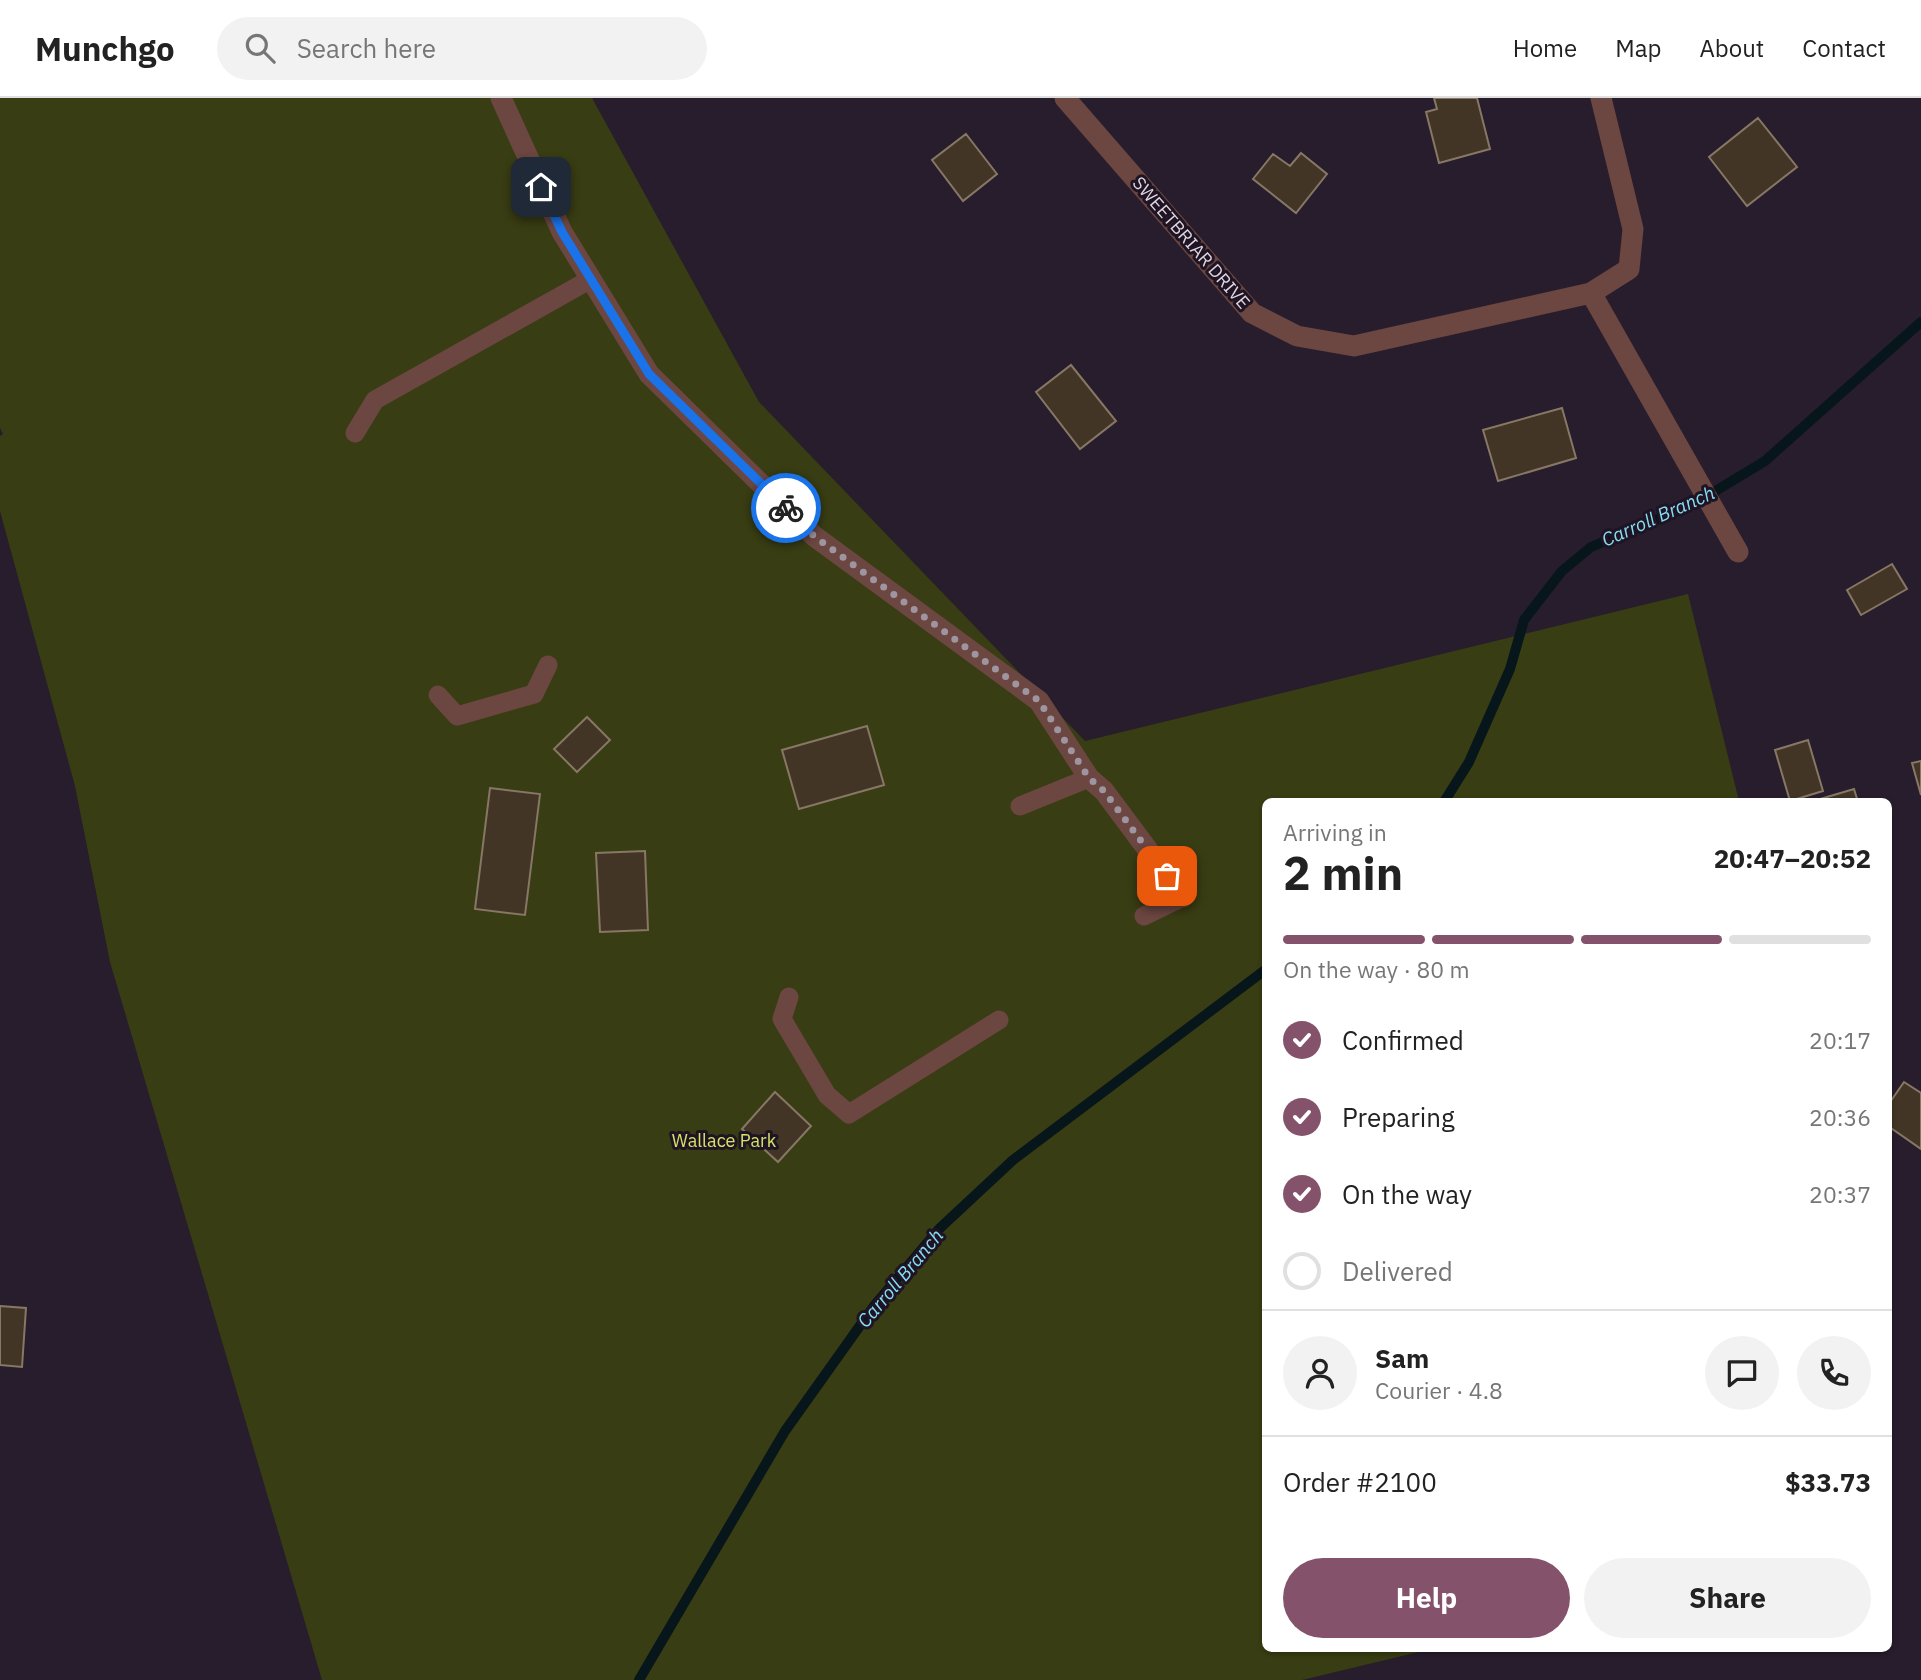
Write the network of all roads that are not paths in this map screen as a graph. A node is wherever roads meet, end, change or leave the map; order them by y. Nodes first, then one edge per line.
1 (501, 98) edge
2 (1065, 98) edge
3 (1601, 98) edge
4 (591, 279) junction
5 (1591, 293) junction
6 (355, 433) dead end
7 (1738, 552) dead end
8 (548, 665) dead end
9 (438, 695) dead end
10 (1089, 778) junction
11 (1020, 806) dead end
12 (1183, 897) joint
13 (1144, 916) dead end
14 (789, 997) dead end
15 (999, 1020) dead end

1 - 4 street
2 - 5 street, SWEETBRIAR DRIVE
3 - 5 street, SWEETBRIAR DRIVE
4 - 6 lane
4 - 10 street
5 - 7 street
8 - 9 lane
10 - 11 lane
10 - 12 street
12 - 13 lane
14 - 15 lane

